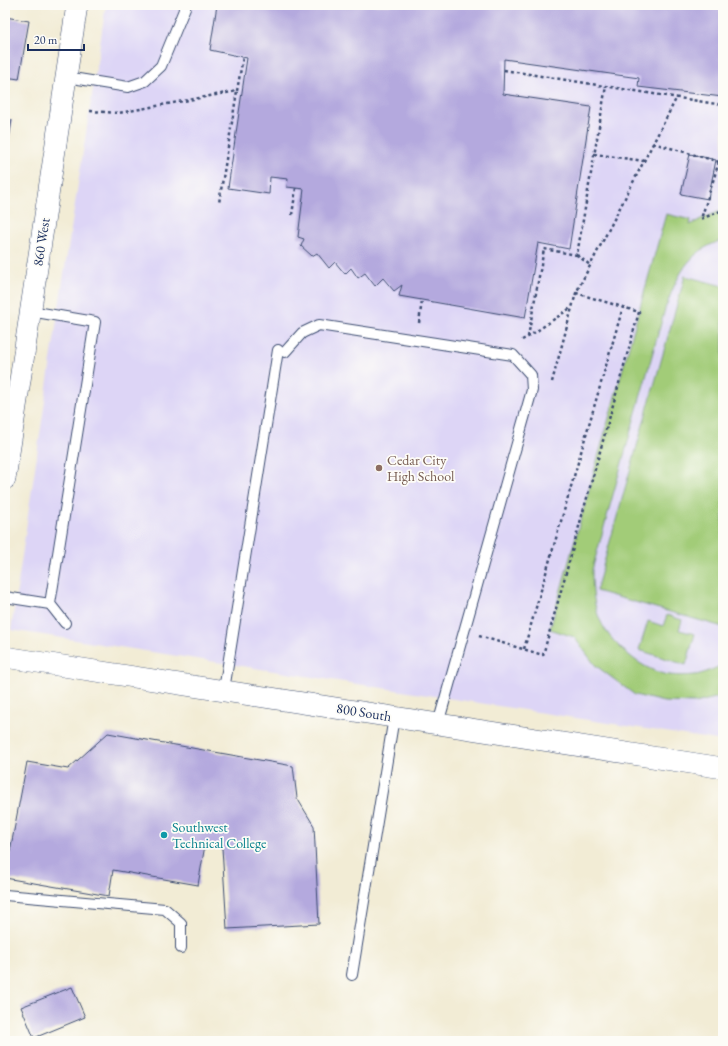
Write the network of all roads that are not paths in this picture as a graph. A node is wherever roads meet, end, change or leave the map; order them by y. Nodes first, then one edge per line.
1 (77, 5) edge
2 (186, 5) edge
3 (66, 77) junction
4 (30, 311) junction
5 (5, 479) edge
6 (5, 597) edge
7 (50, 604) junction
8 (64, 623) dead end
9 (5, 657) edge
10 (224, 690) junction
11 (394, 717) junction
12 (438, 724) junction
13 (723, 768) edge
14 (5, 895) edge
15 (181, 948) dead end
16 (352, 975) dead end

1 - 3 street, 860 West
2 - 3 lane
3 - 4 street, 860 West
4 - 5 street, 860 West
4 - 7 lane
6 - 7 lane
7 - 8 lane
9 - 10 street, 800 South
10 - 11 street, 800 South
10 - 12 lane
11 - 12 street, 800 South
11 - 16 lane
12 - 13 street, 800 South
14 - 15 lane

